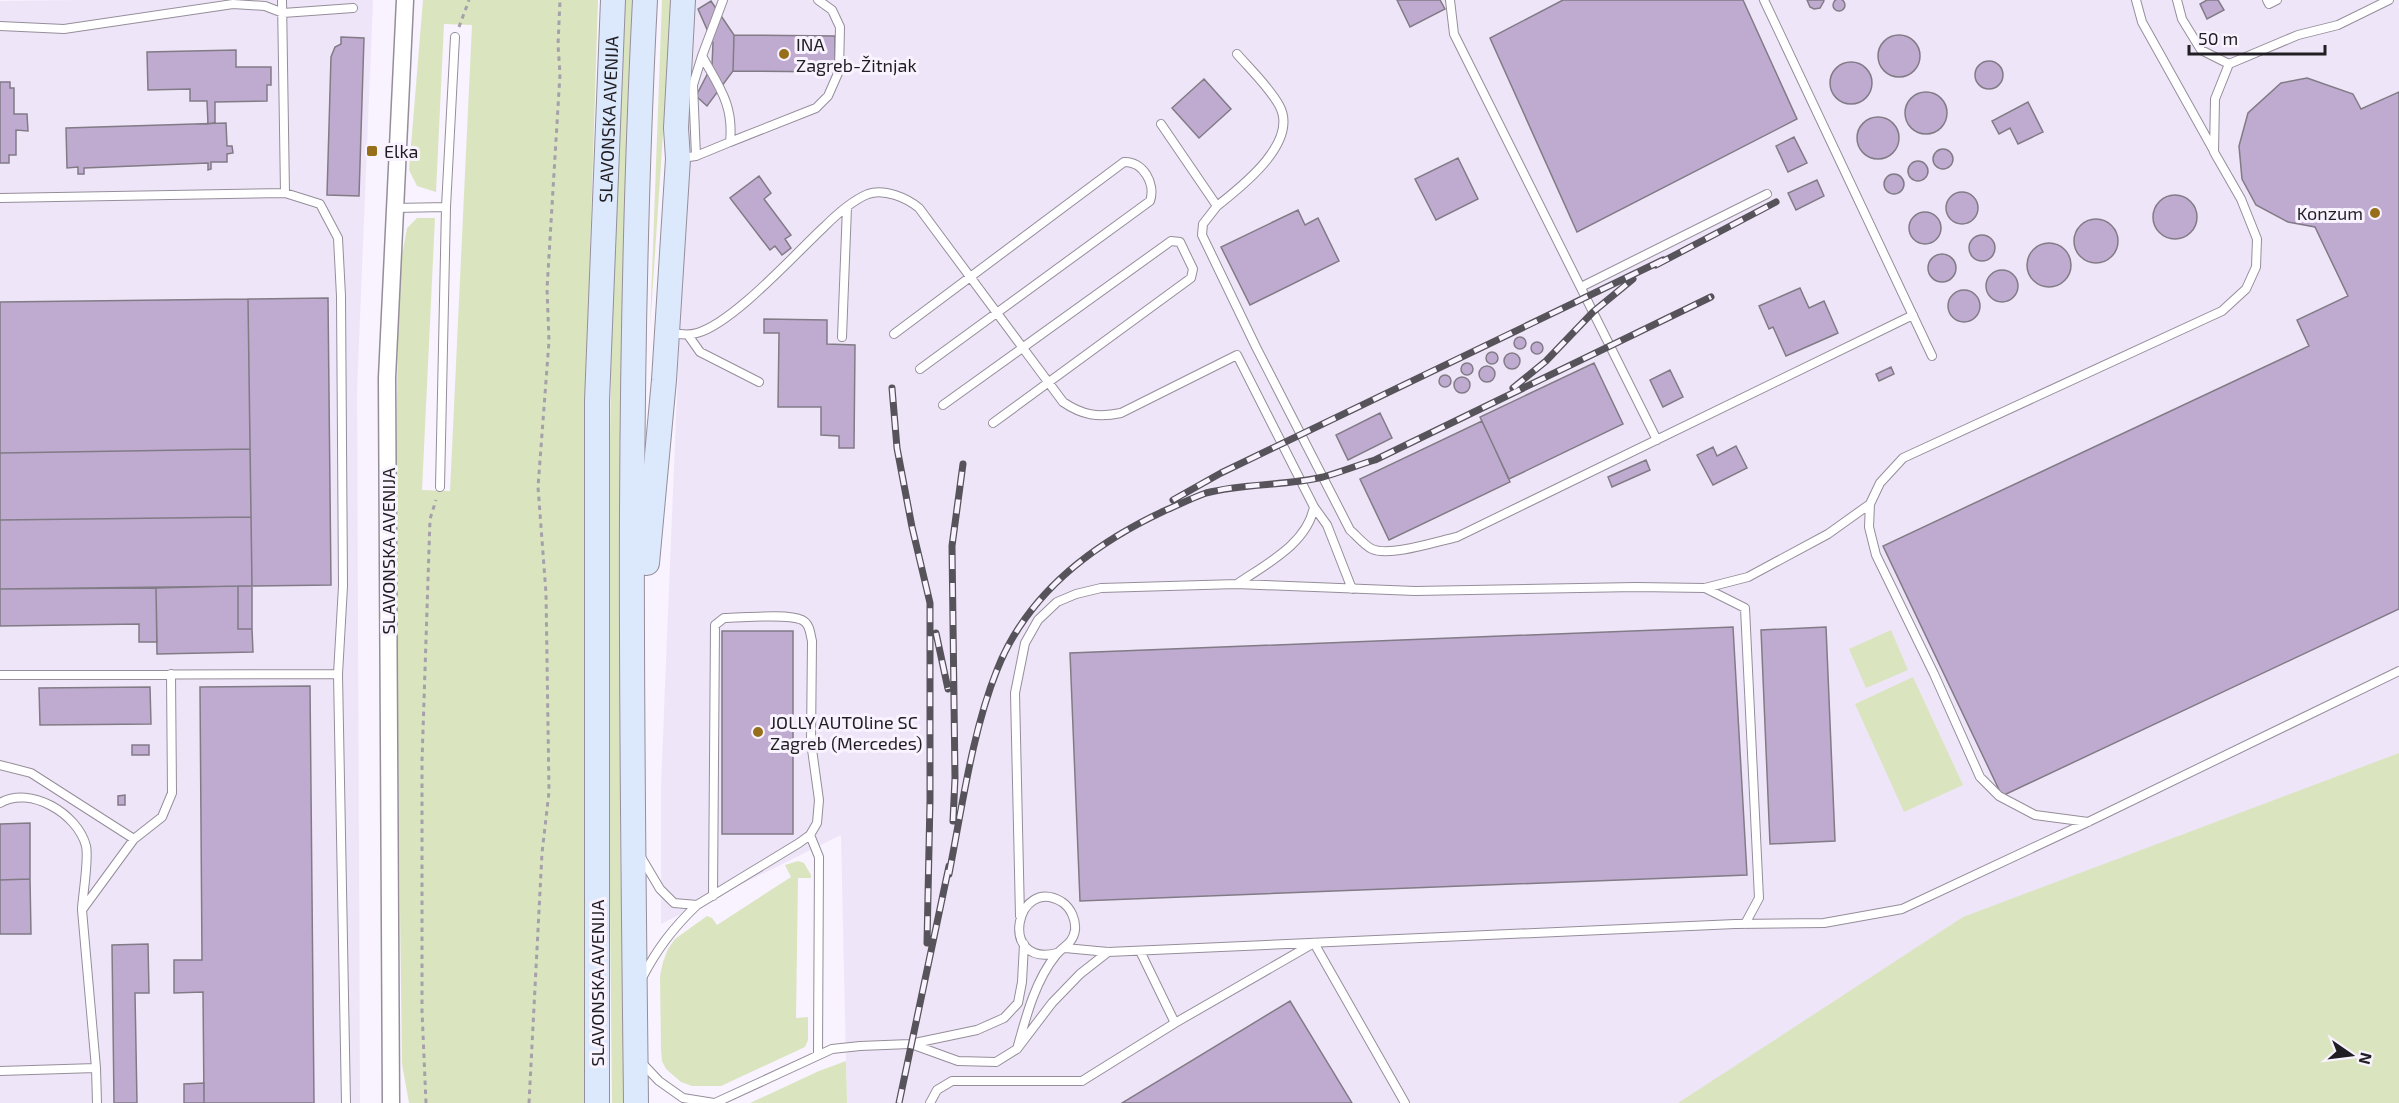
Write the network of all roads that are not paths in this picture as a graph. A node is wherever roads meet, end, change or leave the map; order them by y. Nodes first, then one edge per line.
1 (282, 0) edge
2 (405, 0) edge
3 (613, 0) edge
4 (645, 0) edge
5 (683, 0) edge
6 (723, 0) edge
7 (818, 0) edge
8 (1450, 0) edge
9 (1764, 0) edge
10 (2136, 0) edge
11 (2177, 0) edge
12 (2267, 0) edge
13 (2277, 0) edge
14 (2389, 0) edge
15 (353, 8) dead end
16 (283, 13) junction
17 (0, 26) edge
18 (454, 37) road end
19 (1237, 54) dead end
20 (702, 56) junction
21 (2229, 64) junction
22 (1161, 124) dead end
23 (730, 142) junction
24 (2214, 152) junction
25 (687, 157) junction
26 (285, 193) junction
27 (1767, 194) dead end
28 (0, 198) edge
29 (1217, 206) junction
30 (446, 207) junction
31 (847, 207) junction
32 (395, 208) junction
33 (970, 276) junction
34 (1581, 287) junction
35 (998, 311) junction
36 (1912, 315) junction
37 (677, 334) junction
38 (894, 334) dead end
39 (842, 337) dead end
40 (1023, 347) junction
41 (1932, 356) dead end
42 (920, 369) dead end
43 (759, 382) dead end
44 (1049, 382) junction
45 (944, 405) dead end
46 (993, 423) dead end
47 (1657, 440) junction
48 (440, 487) road end
49 (1870, 504) junction
50 (1314, 507) junction
51 (1237, 584) junction
52 (1705, 588) junction
53 (1352, 589) junction
54 (631, 662) junction
55 (2399, 671) edge
56 (171, 674) junction
57 (338, 674) junction
58 (0, 675) edge
59 (0, 765) edge
60 (0, 803) edge
61 (2088, 822) junction
62 (810, 835) junction
63 (134, 839) junction
64 (632, 843) junction
65 (713, 896) junction
66 (697, 905) junction
67 (82, 910) junction
68 (1020, 915) junction
69 (1745, 924) junction
70 (1314, 943) junction
71 (1024, 944) junction
72 (1065, 948) junction
73 (1140, 951) junction
74 (1108, 952) junction
75 (1057, 953) junction
76 (634, 992) junction
77 (1175, 1023) junction
78 (910, 1044) junction
79 (1017, 1049) junction
80 (818, 1055) junction
81 (636, 1056) junction
82 (96, 1068) junction
83 (0, 1071) edge
84 (97, 1103) edge
85 (346, 1103) edge
86 (391, 1103) edge
87 (597, 1103) edge
88 (636, 1103) edge
89 (715, 1103) edge
90 (930, 1103) edge
91 (1405, 1103) edge

1 - 16 lane
2 - 32 street, SLAVONSKA AVENIJA
3 - 87 main road, SLAVONSKA AVENIJA
4 - 54 main road, SLAVONSKA AVENIJA
5 - 25 main road
6 - 20 lane
7 - 23 lane
8 - 34 lane
9 - 36 lane
10 - 24 lane
11 - 21 lane
12 - 13 lane
14 - 21 lane
15 - 16 lane
16 - 17 lane
16 - 26 lane
18 - 30 lane
19 - 29 lane
20 - 23 lane
20 - 25 lane
21 - 24 lane
22 - 29 lane
23 - 25 lane
24 - 49 lane
25 - 37 main road
26 - 28 lane
26 - 57 lane
27 - 34 lane
29 - 47 lane
30 - 32 lane
30 - 48 lane
31 - 33 lane
31 - 37 lane
31 - 39 lane
32 - 86 street, SLAVONSKA AVENIJA
33 - 35 lane
33 - 35 lane
33 - 38 lane
34 - 47 lane
35 - 40 lane
35 - 42 lane
36 - 41 lane
36 - 47 lane
37 - 43 lane
37 - 54 main road
40 - 44 lane
40 - 44 lane
40 - 45 lane
44 - 46 lane
44 - 50 lane
49 - 52 lane
49 - 61 lane
50 - 51 lane
50 - 53 lane
51 - 53 lane
51 - 68 lane
52 - 53 lane
52 - 69 lane
54 - 64 main road, SLAVONSKA AVENIJA
55 - 61 lane
56 - 57 lane
56 - 58 lane
56 - 63 lane
57 - 85 lane
59 - 63 lane
60 - 67 lane
61 - 69 lane
62 - 65 lane
62 - 65 lane
62 - 80 lane
63 - 67 lane
64 - 66 lane
64 - 76 main road, SLAVONSKA AVENIJA
65 - 66 lane
66 - 76 lane
67 - 82 lane
68 - 71 lane
68 - 72 lane
69 - 70 lane
70 - 73 lane
70 - 77 lane
70 - 91 lane
71 - 75 lane
71 - 78 lane
72 - 74 lane
72 - 75 lane
73 - 74 lane
73 - 77 lane
74 - 79 lane
75 - 79 lane
76 - 81 main road, SLAVONSKA AVENIJA
77 - 90 lane
78 - 79 lane
78 - 80 lane
80 - 89 lane
81 - 88 main road, SLAVONSKA AVENIJA
81 - 89 lane
82 - 83 lane
82 - 84 lane

